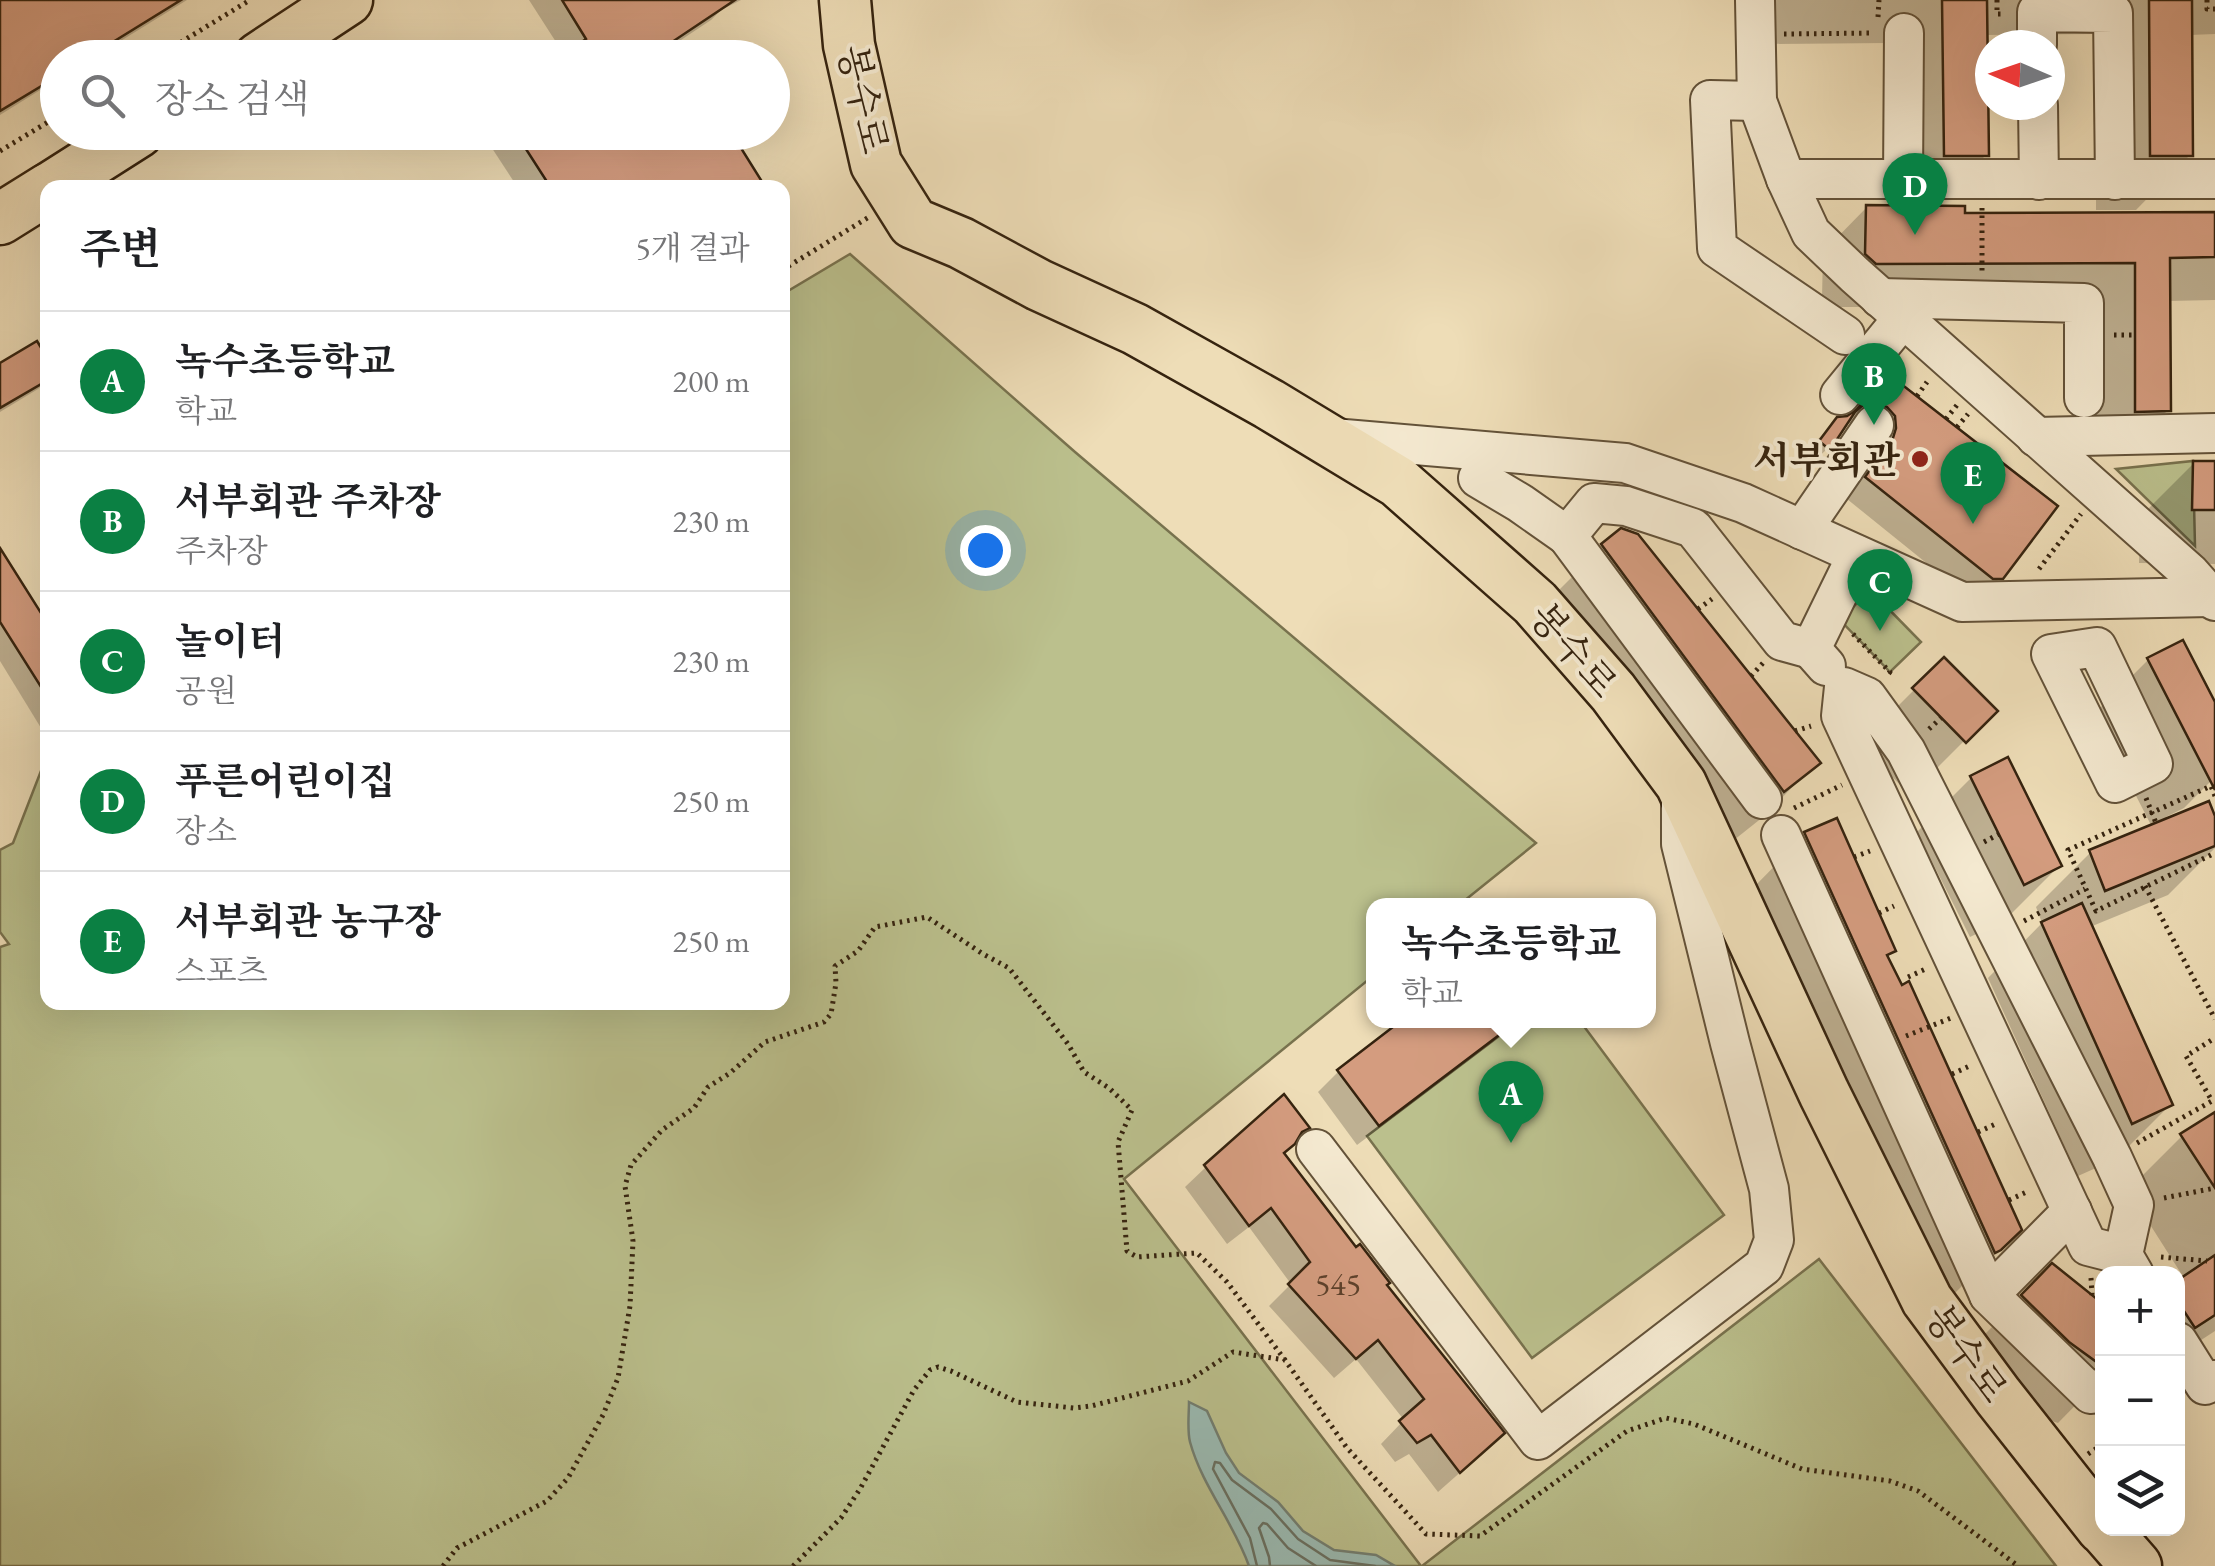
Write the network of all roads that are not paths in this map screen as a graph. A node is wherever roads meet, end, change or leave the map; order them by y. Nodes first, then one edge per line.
1 (347, 0) edge
2 (845, 0) edge
3 (1755, 0) edge
4 (2037, 30) edge
5 (1904, 33) road end
6 (286, 40) edge
7 (1758, 101) junction
8 (2038, 120) edge
9 (109, 150) edge
10 (2215, 178) edge
11 (62, 180) edge
12 (1786, 180) junction
13 (1903, 180) junction
14 (2039, 180) junction
15 (2115, 180) junction
16 (40, 194) edge
17 (0, 219) edge
18 (1892, 308) junction
19 (1845, 335) dead end
20 (1840, 396) dead end
21 (2084, 398) dead end
22 (1874, 425) dead end
23 (2215, 434) edge
24 (2036, 437) junction
25 (1324, 438) junction
26 (1478, 478) dead end
27 (1802, 530) junction
28 (1567, 536) junction
29 (1857, 554) junction
30 (2213, 599) edge
31 (2015, 601) junction
32 (1811, 648) junction
33 (2051, 654) dead end
34 (1844, 687) junction
35 (1681, 784) junction
36 (1316, 1149) dead end
37 (2072, 1211) junction
38 (2128, 1264) edge
39 (1989, 1295) junction
40 (2184, 1356) edge
41 (2199, 1389) edge
42 (2095, 1392) edge
43 (2095, 1518) edge
44 (2110, 1536) edge
45 (2136, 1566) edge

1 - 6 main road
2 - 25 main road, 봉수로
3 - 7 street
4 - 15 street
5 - 13 street
7 - 12 street
7 - 19 street
8 - 14 street
9 - 11 main road
10 - 15 street
12 - 13 street
12 - 18 street
13 - 14 street
14 - 15 street
16 - 17 main road
18 - 20 street
18 - 21 street
18 - 24 street
22 - 27 street
23 - 24 street
24 - 30 street
25 - 27 street
25 - 35 main road, 봉수로
26 - 28 street
27 - 29 street
28 - 32 street
28 - 39 street
29 - 31 street
29 - 32 street
30 - 31 street
31 - 33 street
32 - 34 street
34 - 37 street
34 - 38 street
35 - 36 street
35 - 43 main road, 봉수로
37 - 38 street
37 - 39 street
39 - 42 street
40 - 41 street
44 - 45 main road, 봉수로

